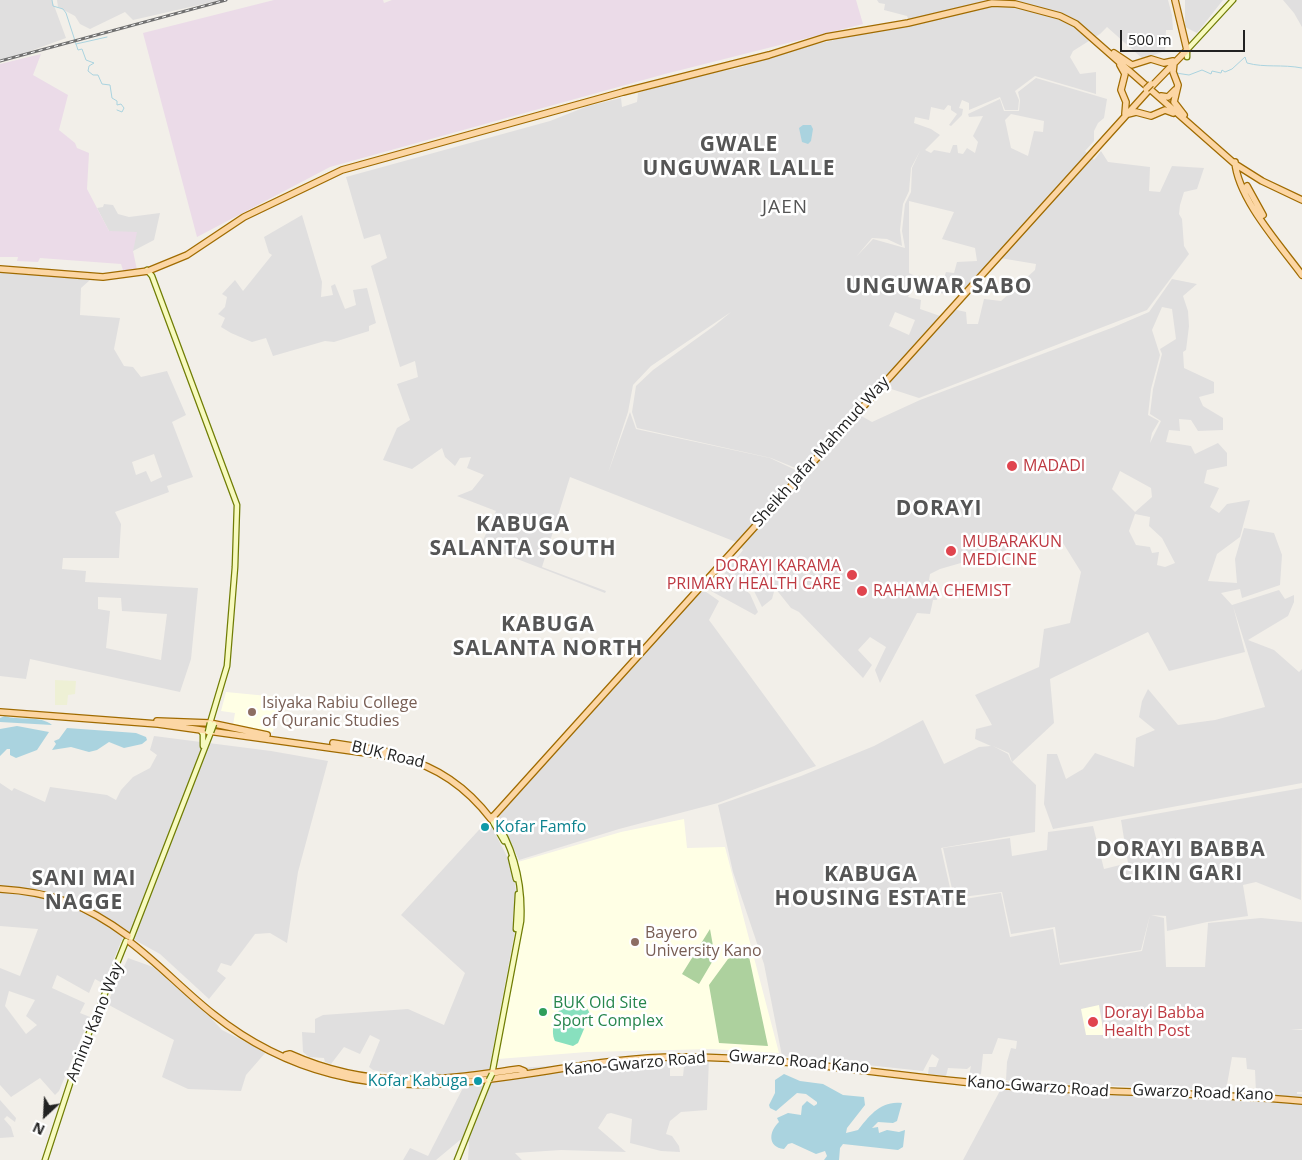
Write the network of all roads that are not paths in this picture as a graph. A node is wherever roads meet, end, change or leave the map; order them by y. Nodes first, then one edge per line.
1 (1174, 0) edge
2 (1232, 0) edge
3 (1185, 50) junction
4 (1112, 54) junction
5 (1174, 62) junction
6 (1162, 74) junction
7 (1137, 76) junction
8 (1160, 97) junction
9 (1137, 102) junction
10 (1125, 114) junction
11 (1185, 120) junction
12 (1236, 165) junction
13 (1302, 199) edge
14 (0, 268) edge
15 (150, 269) junction
16 (1302, 269) edge
17 (1302, 275) edge
18 (0, 711) edge
19 (158, 723) junction
20 (212, 723) junction
21 (201, 731) junction
22 (212, 732) junction
23 (268, 736) junction
24 (205, 746) junction
25 (491, 816) junction
26 (0, 891) edge
27 (129, 939) junction
28 (506, 989) junction
29 (493, 1066) joint
30 (525, 1072) junction
31 (490, 1077) junction
32 (448, 1082) junction
33 (1302, 1099) edge
34 (46, 1160) edge
35 (456, 1160) edge

1 - 3 main road
2 - 3 main road
3 - 5 main road, Sheikh Jafar Mahmud Way
4 - 5 main road
4 - 7 main road
4 - 10 main road
4 - 15 main road
5 - 6 main road, Sheikh Jafar Mahmud Way
5 - 11 main road
6 - 7 main road
6 - 8 main road
6 - 9 main road, Sheikh Jafar Mahmud Way
7 - 8 main road
7 - 9 main road
8 - 9 main road
8 - 11 main road
9 - 10 main road, Sheikh Jafar Mahmud Way
10 - 11 main road
10 - 25 main road, Sheikh Jafar Mahmud Way
11 - 12 main road
12 - 13 main road
12 - 16 main road
12 - 17 main road
14 - 15 main road
15 - 20 main road, Aminu Kano Way
18 - 19 main road, BUK Road
19 - 20 main road
19 - 21 main road
19 - 23 main road, BUK Road
20 - 22 main road, Aminu Kano Way, bridge
20 - 23 main road
21 - 22 main road
21 - 24 main road
22 - 23 main road
22 - 24 main road, Aminu Kano Way
23 - 25 main road, BUK Road
24 - 27 main road, Aminu Kano Way
25 - 28 main road, BUK Road
26 - 27 main road, Kano-Gwarzo Road
27 - 32 main road
27 - 32 main road, Kano-Gwarzo Road
27 - 34 main road, Aminu Kano Way
28 - 29 main road, BUK Road
28 - 31 main road, BUK Road
29 - 31 main road
30 - 31 main road
30 - 31 main road
30 - 32 main road, Kano-Gwarzo Road
30 - 33 main road, Kano-Gwarzo Road
31 - 32 main road
31 - 35 main road, BUK Road

